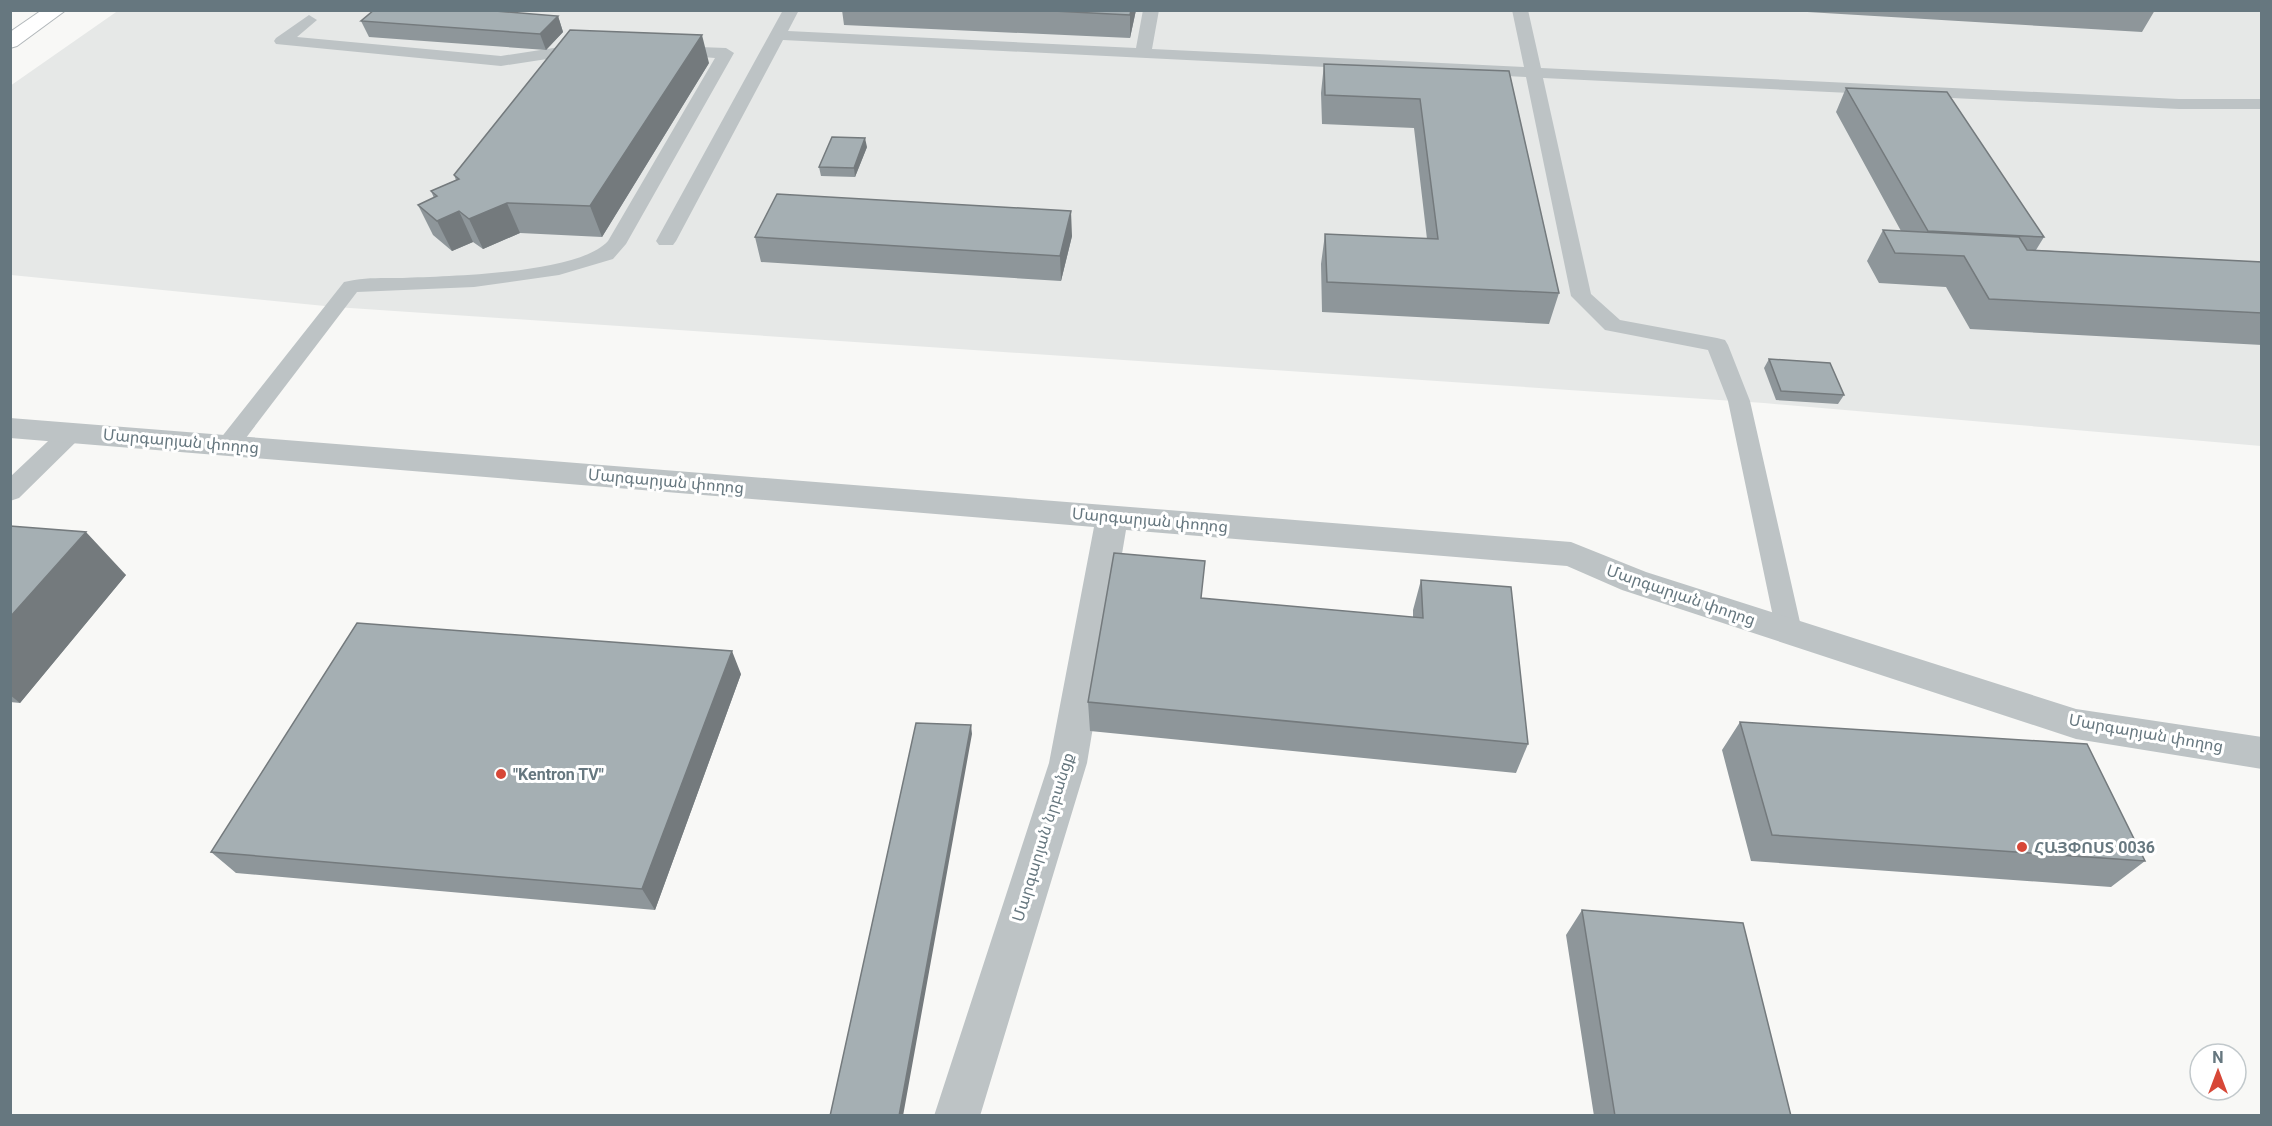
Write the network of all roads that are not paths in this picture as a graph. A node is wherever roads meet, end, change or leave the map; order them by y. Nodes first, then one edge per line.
1 (56, 10) edge
2 (791, 10) edge
3 (1151, 10) edge
4 (1520, 10) edge
5 (309, 20) dead end
6 (777, 35) junction
7 (10, 42) edge
8 (599, 49) edge
9 (656, 51) edge
10 (1143, 52) junction
11 (1533, 70) junction
12 (2262, 104) edge
13 (666, 241) dead end
14 (10, 428) edge
15 (72, 432) junction
16 (228, 445) junction
17 (10, 492) edge
18 (1112, 517) junction
19 (1789, 631) junction
20 (2262, 753) edge
21 (957, 1116) edge

1 - 7 main road
2 - 6 lane
3 - 10 lane
4 - 11 lane
5 - 8 lane
6 - 10 lane
6 - 13 lane
9 - 16 lane
10 - 11 lane
11 - 12 lane
11 - 19 lane
14 - 15 street, Մարգարյան փողոց
15 - 16 street, Մարգարյան փողոց
15 - 17 lane
16 - 18 street, Մարգարյան փողոց
18 - 19 street, Մարգարյան փողոց
18 - 21 street, Մարգարյան նրբանցք
19 - 20 street, Մարգարյան փողոց

